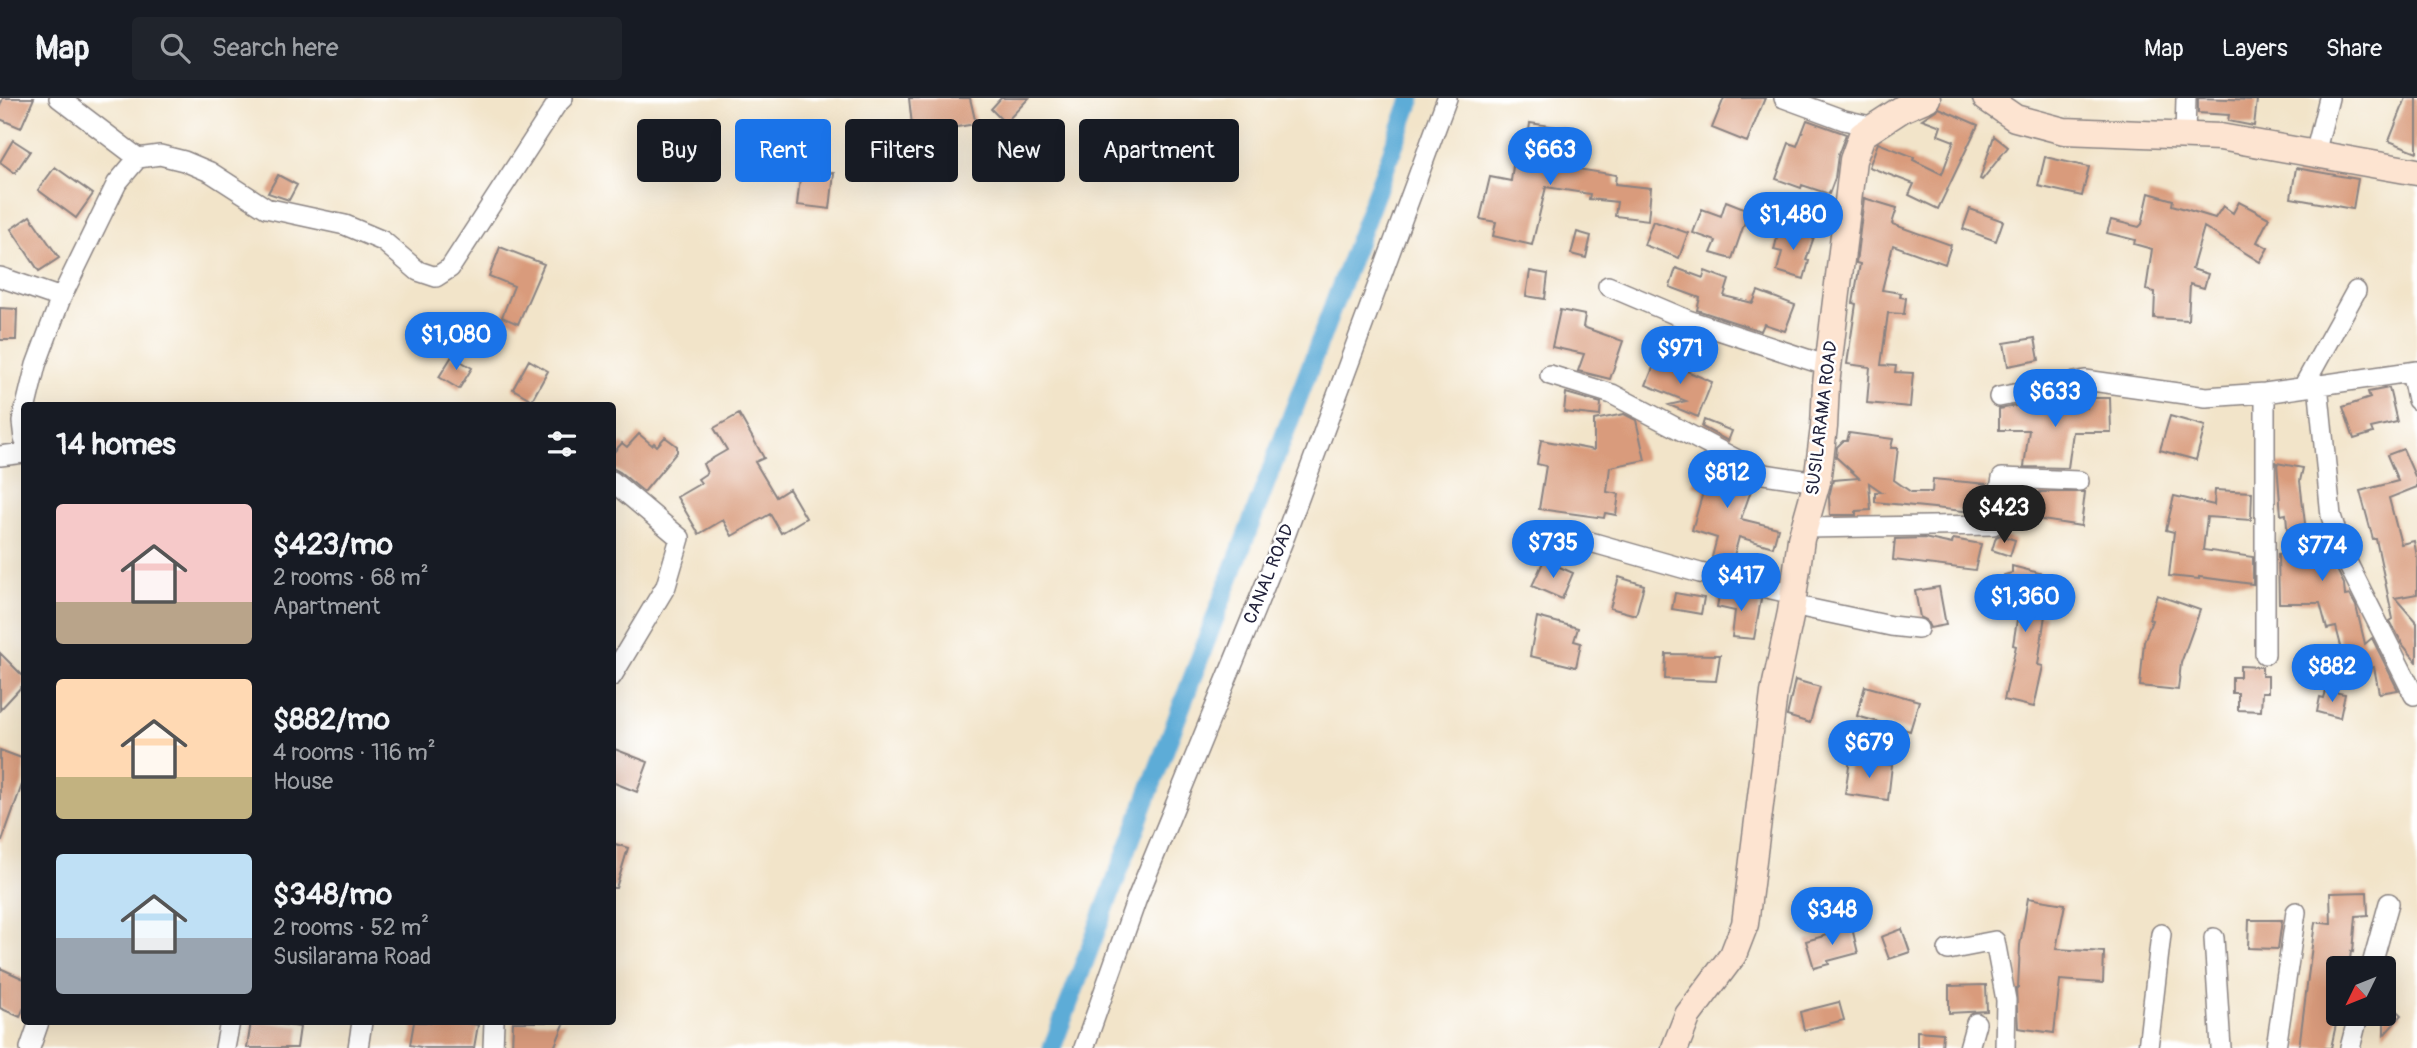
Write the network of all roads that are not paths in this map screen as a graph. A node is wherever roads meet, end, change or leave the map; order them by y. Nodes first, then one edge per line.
1 (59, 98) edge
2 (563, 98) edge
3 (1447, 98) edge
4 (1784, 98) edge
5 (1927, 98) edge
6 (1986, 98) edge
7 (2186, 98) edge
8 (2329, 98) edge
9 (1874, 127) junction
10 (2185, 135) junction
11 (2315, 154) junction
12 (138, 158) junction
13 (2417, 172) edge
14 (0, 277) edge
15 (1608, 286) dead end
16 (2356, 291) dead end
17 (61, 298) junction
18 (1828, 366) junction
19 (2414, 371) edge
20 (1550, 375) dead end
21 (2311, 385) junction
22 (2265, 393) junction
23 (2000, 397) dead end
24 (2417, 400) edge
25 (27, 402) edge
26 (21, 453) edge
27 (0, 456) edge
28 (2080, 481) dead end
29 (1817, 482) junction
30 (616, 484) edge
31 (1805, 528) junction
32 (1587, 541) dead end
33 (1793, 600) junction
34 (1918, 629) dead end
35 (2265, 654) dead end
36 (616, 669) edge
37 (2414, 695) dead end
38 (2389, 902) dead end
39 (2296, 912) dead end
40 (2161, 934) dead end
41 (2214, 937) dead end
42 (2009, 946) dead end
43 (1948, 950) dead end
44 (2374, 956) edge
45 (2006, 1000) junction
46 (1976, 1023) dead end
47 (37, 1025) edge
48 (229, 1025) edge
49 (362, 1025) edge
50 (494, 1025) edge
51 (2356, 1026) edge
52 (30, 1048) edge
53 (225, 1048) edge
54 (358, 1048) edge
55 (493, 1048) edge
56 (1084, 1048) edge
57 (1675, 1048) edge
58 (1969, 1048) edge
59 (2005, 1048) edge
60 (2148, 1048) edge
61 (2221, 1048) edge
62 (2276, 1048) edge
63 (2350, 1048) edge

1 - 12 street
2 - 12 street
3 - 56 street, CANAL ROAD
4 - 9 street
5 - 9 street, SUSILARAMA ROAD
6 - 10 street
7 - 10 street
8 - 11 street
9 - 18 street, SUSILARAMA ROAD
10 - 11 street
11 - 13 street
12 - 17 street
14 - 17 street
15 - 18 street
16 - 21 street
17 - 25 street
18 - 29 street, SUSILARAMA ROAD
19 - 21 street
19 - 24 street
20 - 29 street
21 - 22 street
21 - 37 street
22 - 23 street
22 - 35 street
26 - 27 street
28 - 31 street
29 - 31 street, SUSILARAMA ROAD
30 - 36 street
31 - 33 street, SUSILARAMA ROAD
32 - 33 street
33 - 34 street
33 - 57 street, SUSILARAMA ROAD
38 - 44 street
39 - 62 street
40 - 60 street
41 - 61 street
42 - 45 street
43 - 45 street
45 - 59 street
46 - 58 street
47 - 52 street
48 - 53 street
49 - 54 street
50 - 55 street
51 - 63 street

